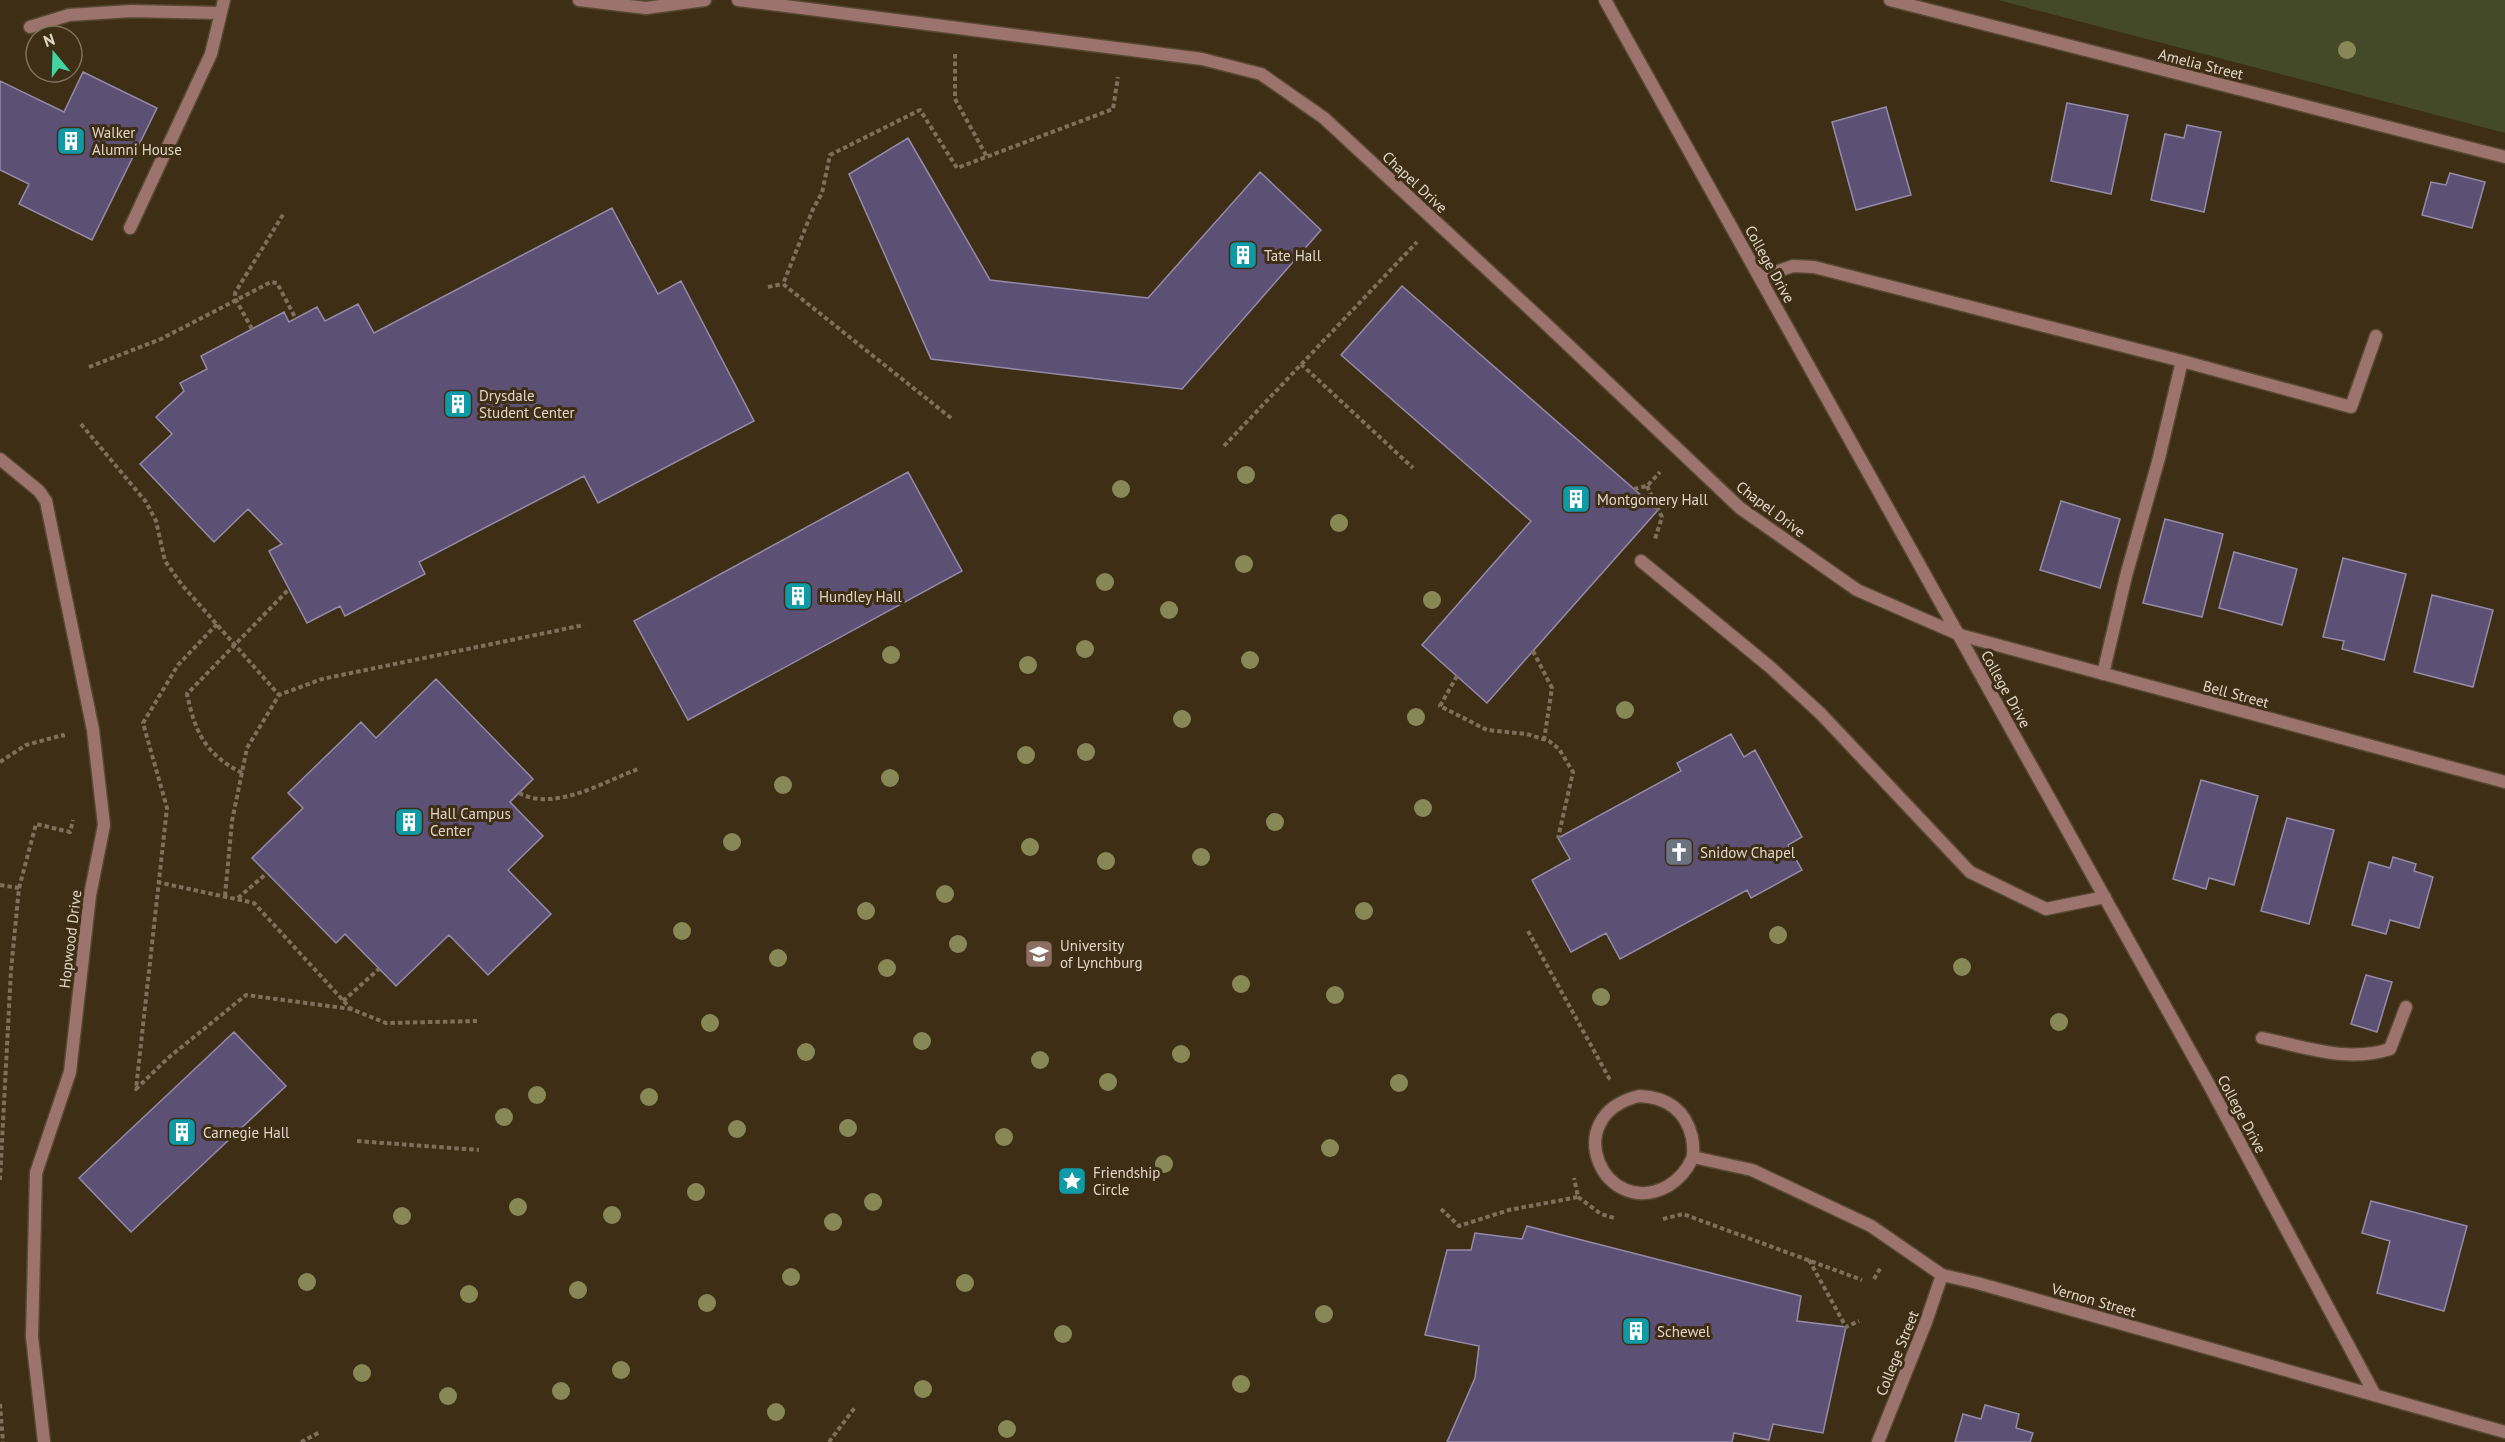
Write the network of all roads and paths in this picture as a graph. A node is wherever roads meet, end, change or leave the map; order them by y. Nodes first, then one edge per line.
1 (224, 0) edge
2 (579, 0) edge
3 (705, 0) edge
4 (738, 0) edge
5 (1605, 0) edge
6 (1890, 0) edge
7 (220, 13) junction
8 (40, 24) edge
9 (958, 27) junction
10 (1122, 49) junction
11 (987, 157) junction
12 (2505, 157) edge
13 (284, 213) dead end
14 (1435, 222) junction
15 (130, 228) dead end
16 (1760, 278) junction
17 (783, 284) junction
18 (768, 287) dead end
19 (236, 300) junction
20 (296, 319) dead end
21 (252, 328) dead end
22 (2376, 336) dead end
23 (2182, 361) junction
24 (1301, 364) junction
25 (89, 367) dead end
26 (951, 418) dead end
27 (81, 424) dead end
28 (1224, 446) dead end
29 (0, 459) edge
30 (1413, 468) dead end
31 (1647, 486) dead end
32 (1643, 563) joint
33 (289, 589) dead end
34 (217, 624) junction
35 (584, 625) dead end
36 (1960, 635) junction
37 (235, 644) junction
38 (1533, 651) dead end
39 (2103, 674) junction
40 (1457, 676) dead end
41 (279, 695) junction
42 (1544, 740) junction
43 (64, 747) dead end
44 (0, 762) edge
45 (638, 769) dead end
46 (242, 773) junction
47 (2505, 782) edge
48 (519, 793) dead end
49 (74, 816) dead end
50 (1558, 838) dead end
51 (267, 873) dead end
52 (157, 882) junction
53 (0, 885) edge
54 (19, 888) junction
55 (225, 896) junction
56 (2105, 897) junction
57 (238, 899) junction
58 (1528, 931) dead end
59 (379, 969) dead end
60 (343, 1001) junction
61 (2406, 1007) dead end
62 (351, 1009) junction
63 (477, 1021) dead end
64 (2262, 1038) dead end
65 (1601, 1084) dead end
66 (357, 1141) dead end
67 (479, 1150) dead end
68 (1693, 1157) junction
69 (1573, 1170) dead end
70 (0, 1180) edge
71 (1578, 1197) junction
72 (1442, 1209) dead end
73 (1623, 1220) dead end
74 (1656, 1220) dead end
75 (1808, 1259) junction
76 (1942, 1275) junction
77 (1862, 1280) dead end
78 (1859, 1321) dead end
79 (2375, 1395) junction
80 (0, 1404) edge
81 (856, 1406) dead end
82 (320, 1432) dead end
83 (2505, 1432) edge
84 (3, 1442) edge
85 (44, 1442) edge
86 (301, 1442) edge
87 (829, 1442) edge
88 (1878, 1442) edge

1 - 7 street
2 - 3 street
4 - 9 street, Chapel Drive
5 - 16 street, College Drive
6 - 12 street, Amelia Street
7 - 8 street
7 - 15 street
9 - 10 street, Chapel Drive
9 - 11 path
10 - 11 path
10 - 14 street, Chapel Drive
11 - 17 path
13 - 19 path
14 - 24 path
14 - 36 street, Chapel Drive
16 - 23 street
16 - 36 street, College Drive
17 - 18 path
17 - 26 path
19 - 20 path
19 - 21 path
19 - 25 path
22 - 23 street
23 - 39 street
24 - 28 path
24 - 30 path
27 - 34 path
29 - 85 street, Hopwood Drive
31 - 32 path
32 - 56 street
33 - 37 path
34 - 37 path
34 - 52 path
35 - 41 path
36 - 39 street, Bell Street
36 - 56 street, College Drive
37 - 41 path
37 - 46 path
38 - 42 path
39 - 47 street, Bell Street
40 - 42 path
41 - 46 path
42 - 50 path
43 - 44 path
45 - 48 path
46 - 55 path
49 - 54 path
51 - 57 path
52 - 55 path
52 - 62 path
53 - 54 path
54 - 70 path
55 - 57 path
56 - 79 street, College Drive
57 - 60 path
58 - 65 path
59 - 60 path
60 - 62 path
61 - 64 street
62 - 63 path
66 - 67 path
68 - 68 street
68 - 76 street, Vernon Street
69 - 71 path
71 - 72 path
71 - 73 path
74 - 75 path
75 - 77 path
75 - 78 path
76 - 79 street, Vernon Street
76 - 88 street, College Street
79 - 83 street, Vernon Street
80 - 84 path
81 - 87 path
82 - 86 path

